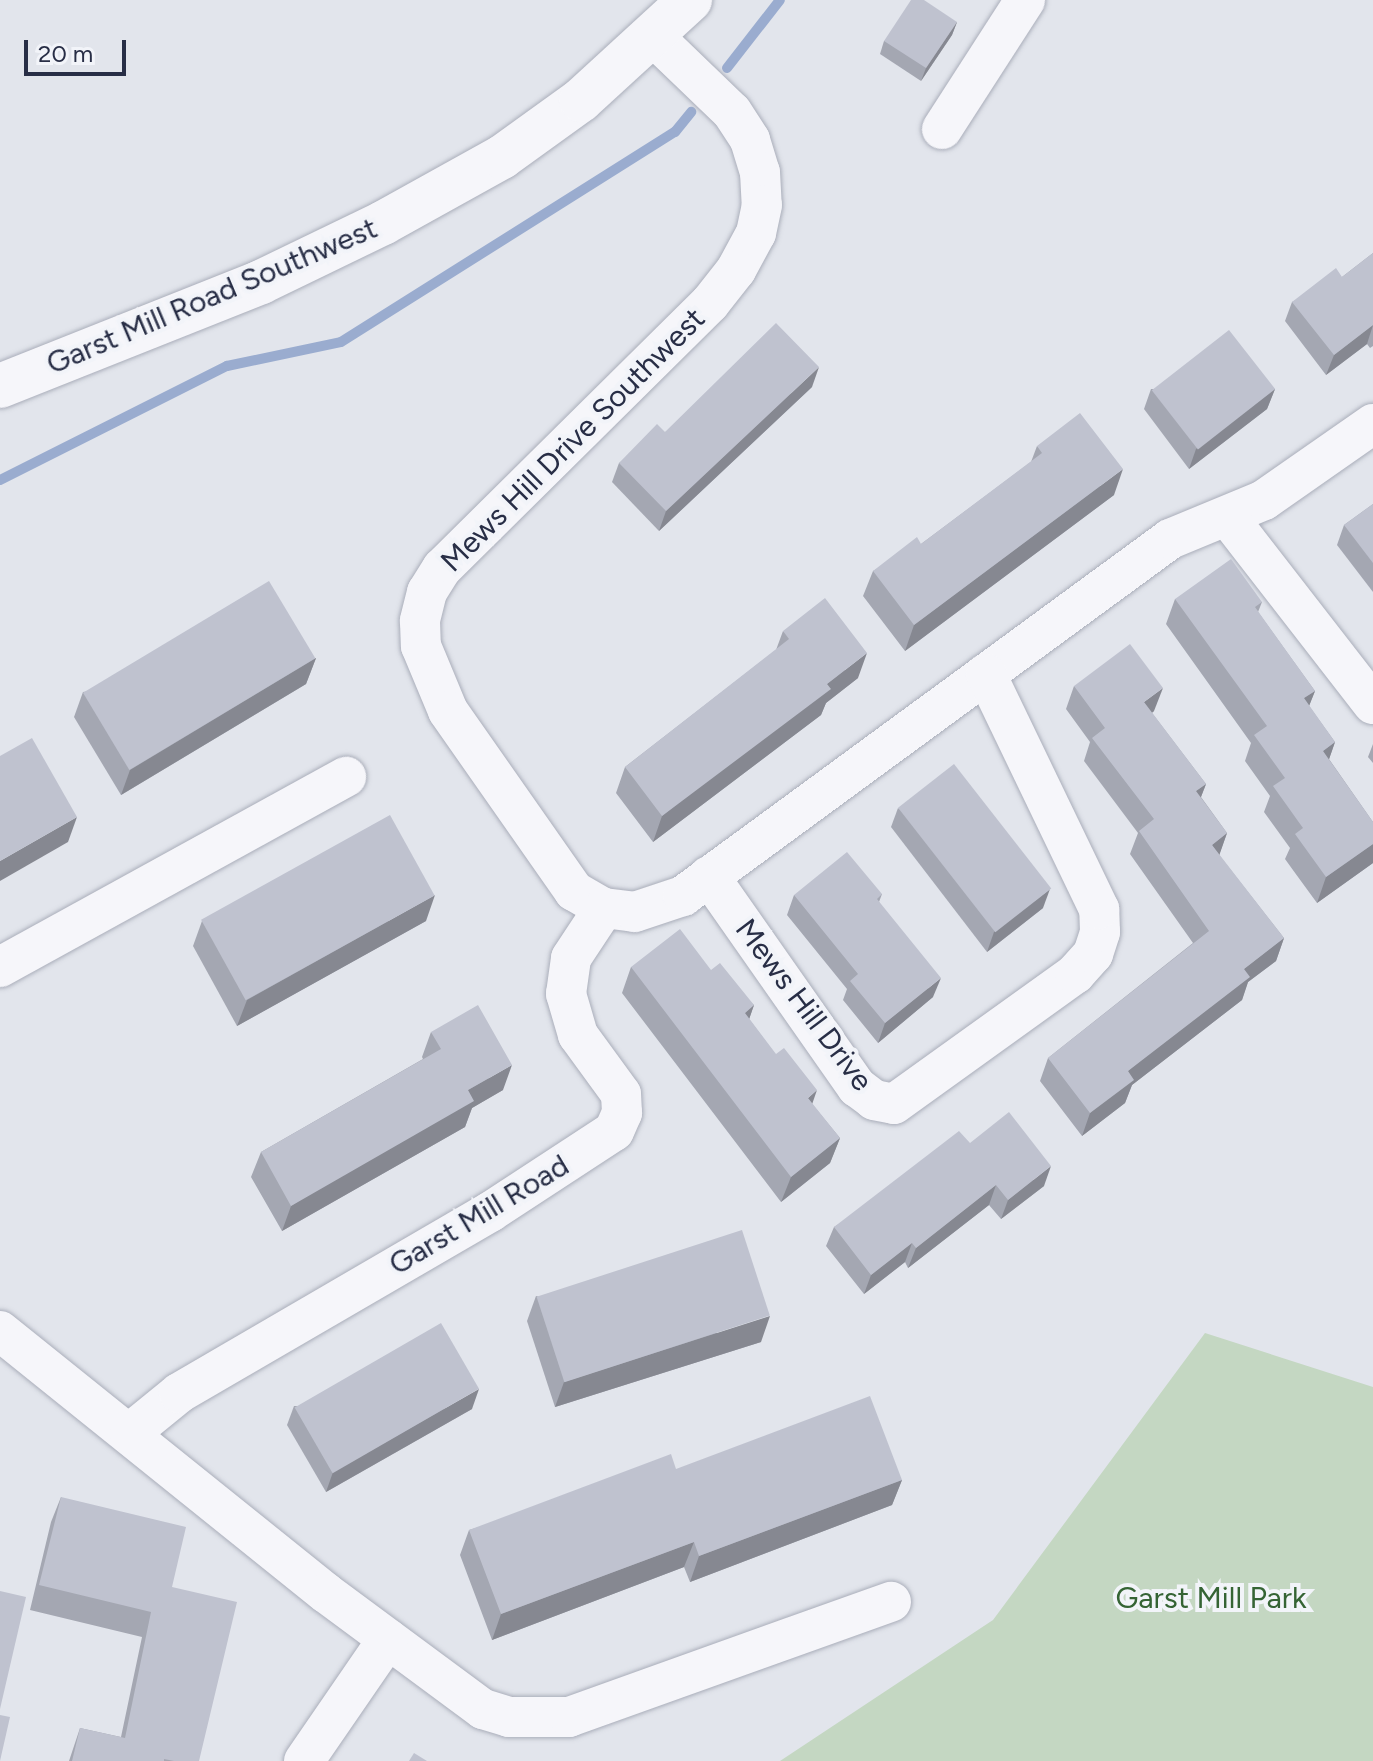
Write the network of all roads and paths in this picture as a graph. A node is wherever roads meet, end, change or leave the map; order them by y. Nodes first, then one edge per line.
1 (690, 0) edge
2 (1025, 0) edge
3 (654, 37) junction
4 (942, 129) dead end
5 (0, 386) edge
6 (1373, 424) edge
7 (1227, 516) junction
8 (986, 674) junction
9 (1373, 704) edge
10 (346, 777) dead end
11 (709, 876) junction
12 (604, 908) junction
13 (0, 967) edge
14 (0, 1331) edge
15 (130, 1433) junction
16 (891, 1602) dead end
17 (388, 1639) junction
18 (304, 1761) edge

1 - 3 street, Garst Mill Road Southwest
2 - 4 street
3 - 5 street, Garst Mill Road Southwest
3 - 12 street, Mews Hill Drive Southwest
6 - 7 street
7 - 8 street
7 - 9 street
8 - 11 street
8 - 11 street, Mews Hill Drive
10 - 13 street
11 - 12 street
12 - 15 street, Garst Mill Road
14 - 15 street
15 - 17 street
16 - 17 street
17 - 18 street

